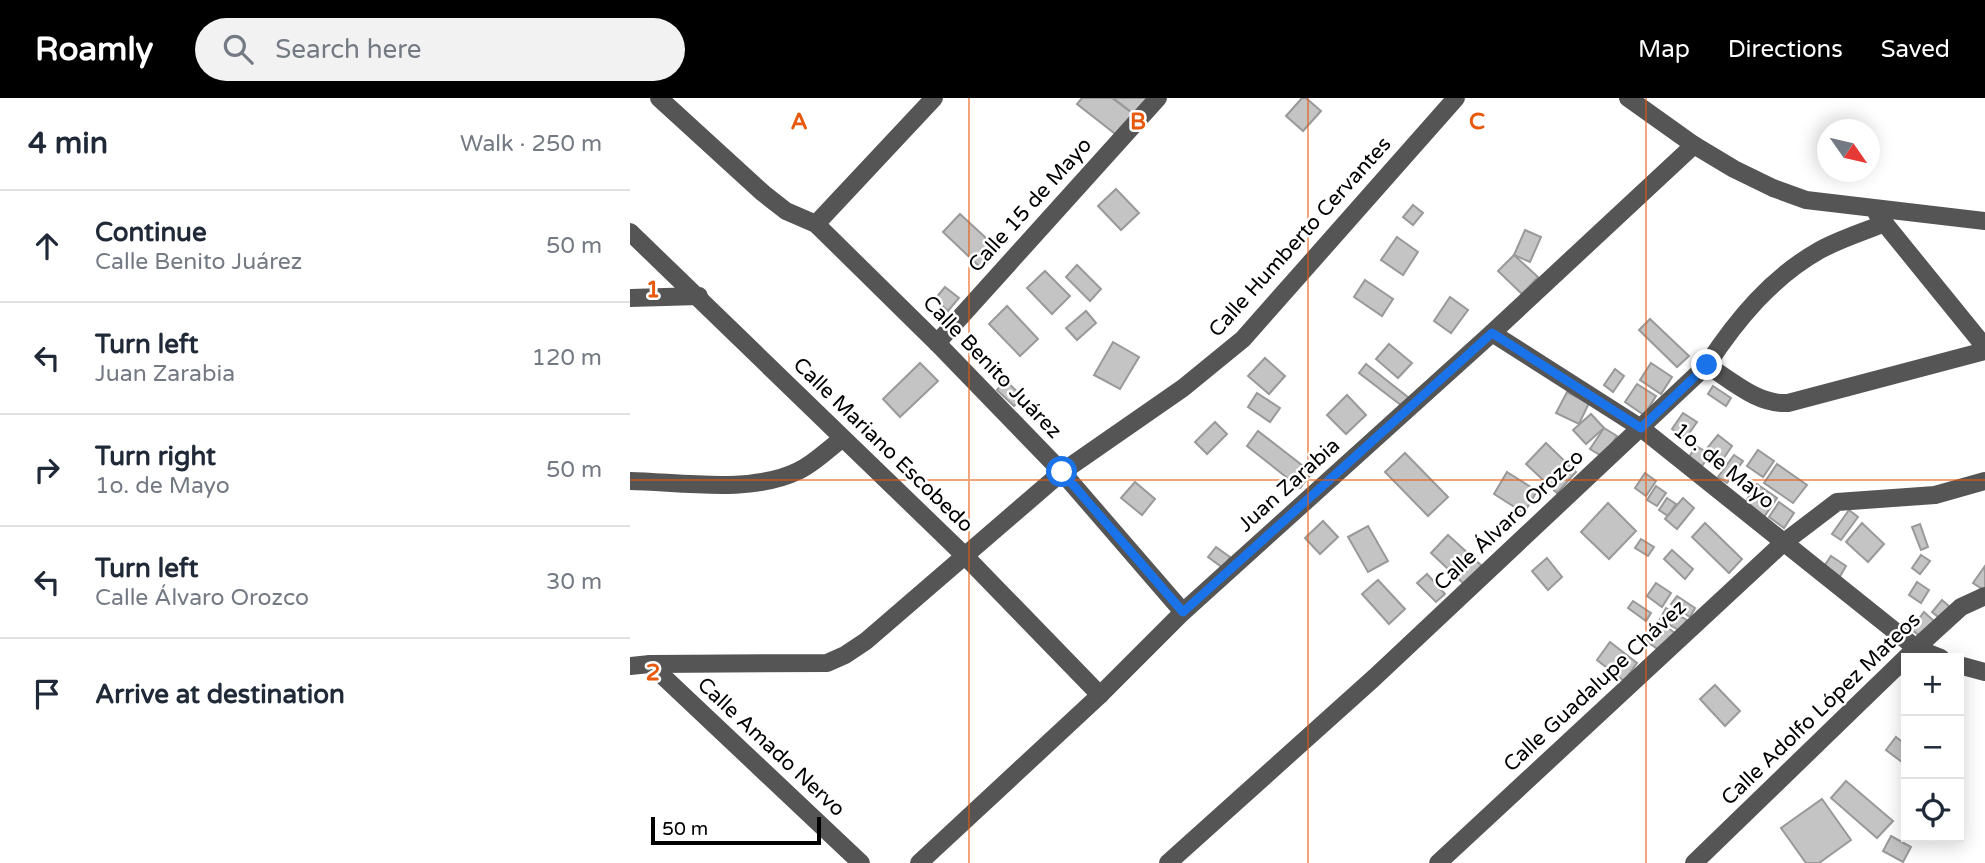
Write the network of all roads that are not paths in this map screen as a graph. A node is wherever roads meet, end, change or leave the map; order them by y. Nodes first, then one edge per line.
1 (659, 98) edge
2 (934, 98) edge
3 (1158, 98) edge
4 (1456, 98) edge
5 (1628, 98) edge
6 (1694, 145) junction
7 (1871, 206) junction
8 (1985, 221) edge
9 (1885, 223) junction
10 (816, 224) junction
11 (630, 232) edge
12 (699, 296) junction
13 (630, 298) edge
14 (1492, 333) junction
15 (937, 343) junction
16 (1985, 349) edge
17 (1707, 365) junction
18 (1641, 428) junction
19 (842, 439) junction
20 (1062, 472) junction
21 (630, 481) edge
22 (1985, 481) edge
23 (1783, 543) junction
24 (965, 556) junction
25 (1985, 596) edge
26 (1183, 612) junction
27 (1916, 648) junction
28 (1928, 653) edge
29 (650, 664) junction
30 (1964, 666) edge
31 (630, 667) edge
32 (1985, 672) edge
33 (1100, 695) junction
34 (861, 863) edge
35 (919, 863) edge
36 (1168, 863) edge
37 (1438, 863) edge
38 (1694, 863) edge

1 - 10 street
2 - 10 street
3 - 15 street, Calle 15 de Mayo
4 - 20 street, Calle Humberto Cervantes
5 - 6 street
6 - 7 street
6 - 14 street, Juan Zarabia
7 - 8 street
7 - 9 street
9 - 16 street
9 - 17 street, Calle Álvaro Orozco
10 - 15 street, Calle Benito Juárez
11 - 12 street, Calle Mariano Escobedo
12 - 13 street
12 - 19 street, Calle Mariano Escobedo
14 - 18 street, 1o. de Mayo
14 - 26 street, Juan Zarabia
15 - 20 street, Calle Benito Juárez
16 - 17 street
17 - 18 street, Calle Álvaro Orozco
18 - 23 street, 1o. de Mayo
18 - 36 street, Calle Álvaro Orozco
19 - 21 street
19 - 24 street, Calle Mariano Escobedo
20 - 24 street, Calle Humberto Cervantes
20 - 26 street, Calle Benito Juárez
22 - 23 street, Calle Guadalupe Chávez
23 - 27 street, 1o. de Mayo
23 - 37 street, Calle Guadalupe Chávez
24 - 29 street, Calle Humberto Cervantes
24 - 33 street, Calle Mariano Escobedo
25 - 27 street, Calle Adolfo López Mateos
26 - 33 street, Juan Zarabia
27 - 28 street, 1o. de Mayo
27 - 38 street, Calle Adolfo López Mateos
29 - 31 street, Calle Humberto Cervantes
29 - 34 street, Calle Amado Nervo
30 - 32 street
33 - 35 street, Juan Zarabia

